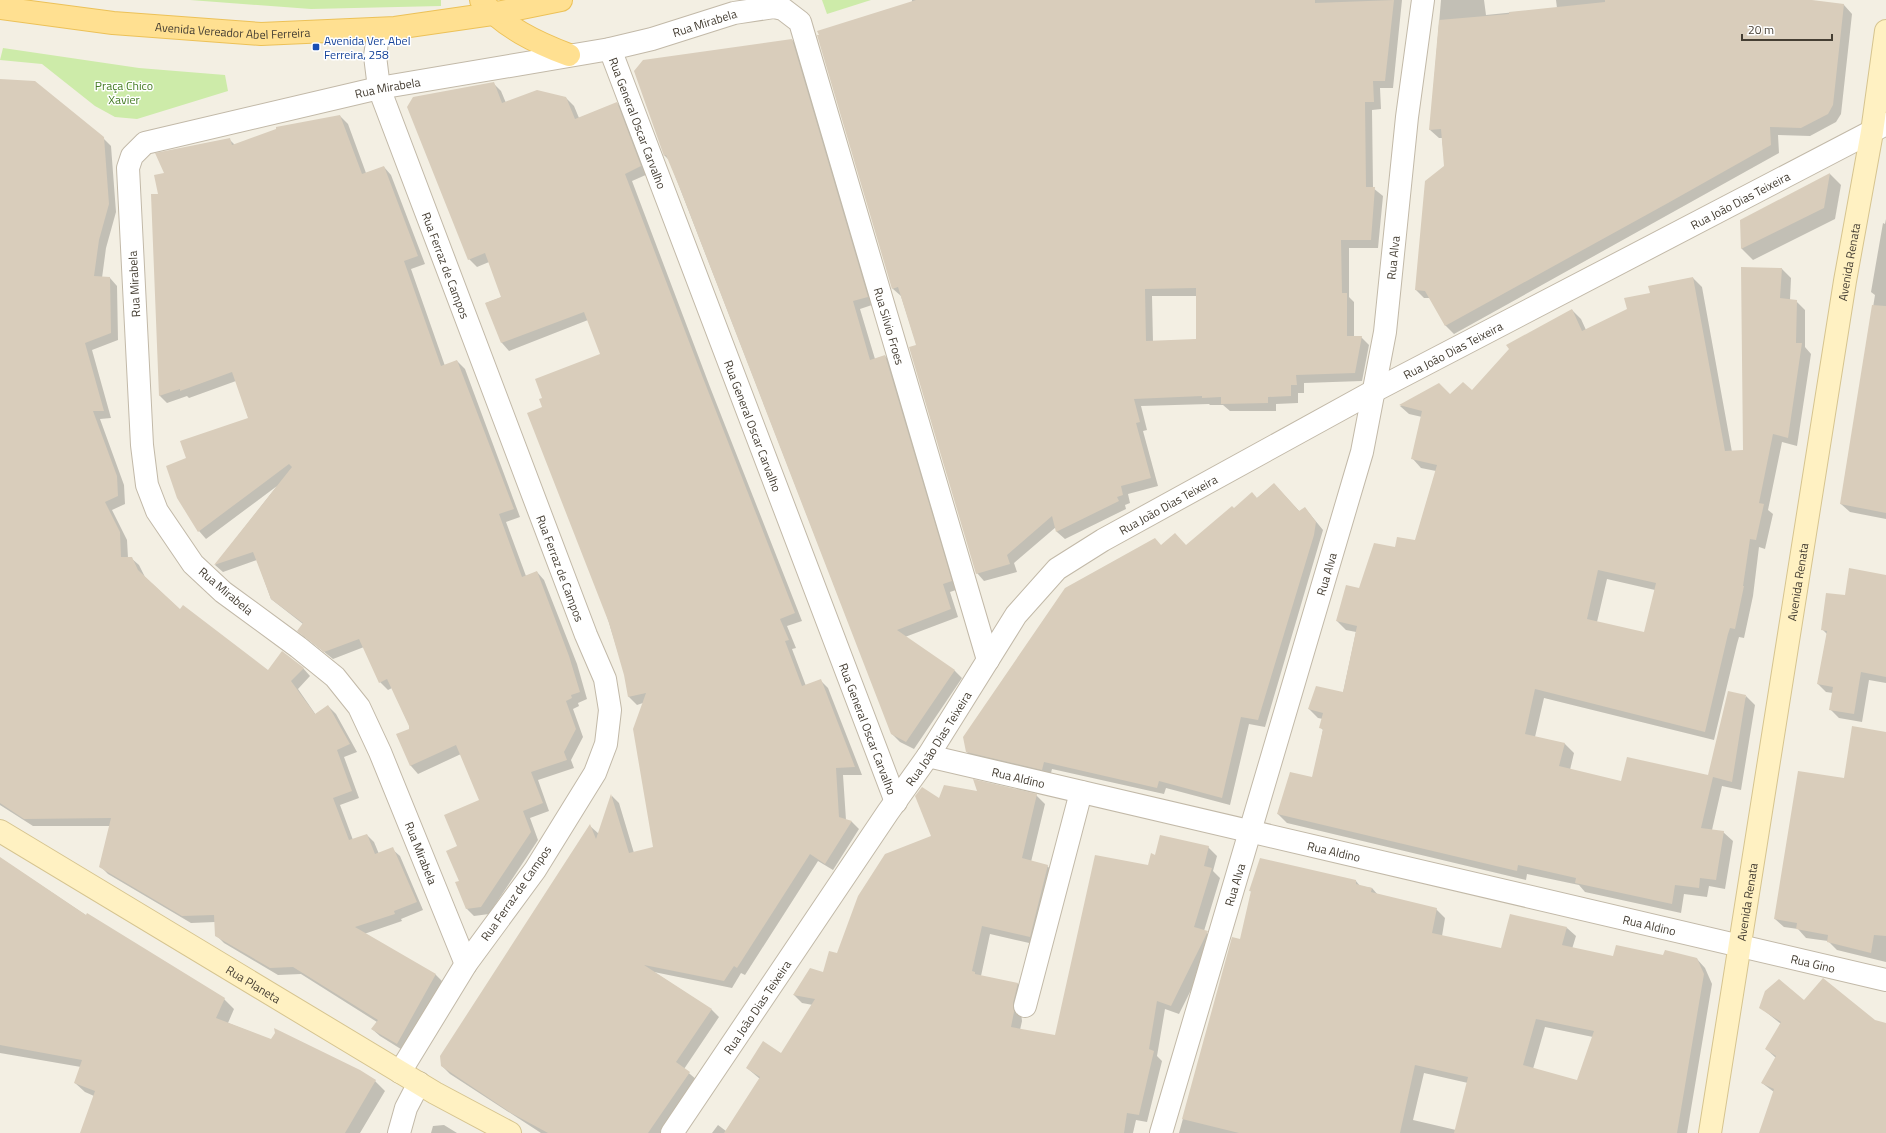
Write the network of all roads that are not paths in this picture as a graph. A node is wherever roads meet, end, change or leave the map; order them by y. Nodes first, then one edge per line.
1 (561, 0) edge
2 (1423, 0) edge
3 (487, 7) edge
4 (774, 7) joint
5 (0, 8) edge
6 (379, 29) junction
7 (1886, 31) edge
8 (610, 49) junction
9 (569, 55) junction
10 (379, 88) junction
11 (1879, 128) edge
12 (1374, 391) junction
13 (988, 660) junction
14 (928, 756) junction
15 (1081, 792) junction
16 (896, 802) junction
17 (1249, 830) junction
18 (0, 831) edge
19 (1741, 945) junction
20 (466, 964) junction
21 (1886, 980) edge
22 (1025, 1006) dead end
23 (400, 1072) junction
24 (419, 1083) junction
25 (399, 1133) edge
26 (510, 1133) edge
27 (672, 1133) edge
28 (1161, 1133) edge
29 (1710, 1133) edge

1 - 3 main road, Avenida Vereador Abel Ferreira
2 - 12 street, Rua Alva
3 - 6 main road, Avenida Vereador Abel Ferreira
3 - 9 main road
4 - 8 street, Rua Mirabela
4 - 13 street, Rua Silvio Froes
5 - 6 main road, Avenida Vereador Abel Ferreira
6 - 10 street, Rua Ferraz de Campos
7 - 11 main road, Avenida Renata
8 - 9 street, Rua Mirabela
8 - 16 street, Rua General Oscar Carvalho
9 - 10 street, Rua Mirabela
10 - 20 street, Rua Ferraz de Campos
10 - 20 street, Rua Mirabela
11 - 12 street, Rua João Dias Teixeira
11 - 19 main road, Avenida Renata
12 - 13 street, Rua João Dias Teixeira
12 - 17 street, Rua Alva
13 - 14 street, Rua João Dias Teixeira
14 - 15 street, Rua Aldino
14 - 16 street, Rua João Dias Teixeira
15 - 17 street, Rua Aldino
15 - 22 street
16 - 27 street, Rua João Dias Teixeira
17 - 19 street, Rua Aldino
17 - 28 street, Rua Alva
18 - 23 main road, Rua Planeta
19 - 21 street, Rua Gino
19 - 29 main road, Avenida Renata
20 - 23 street, Rua Ferraz de Campos
23 - 24 main road, Rua Planeta
24 - 25 street
24 - 26 main road, Rua Planeta

